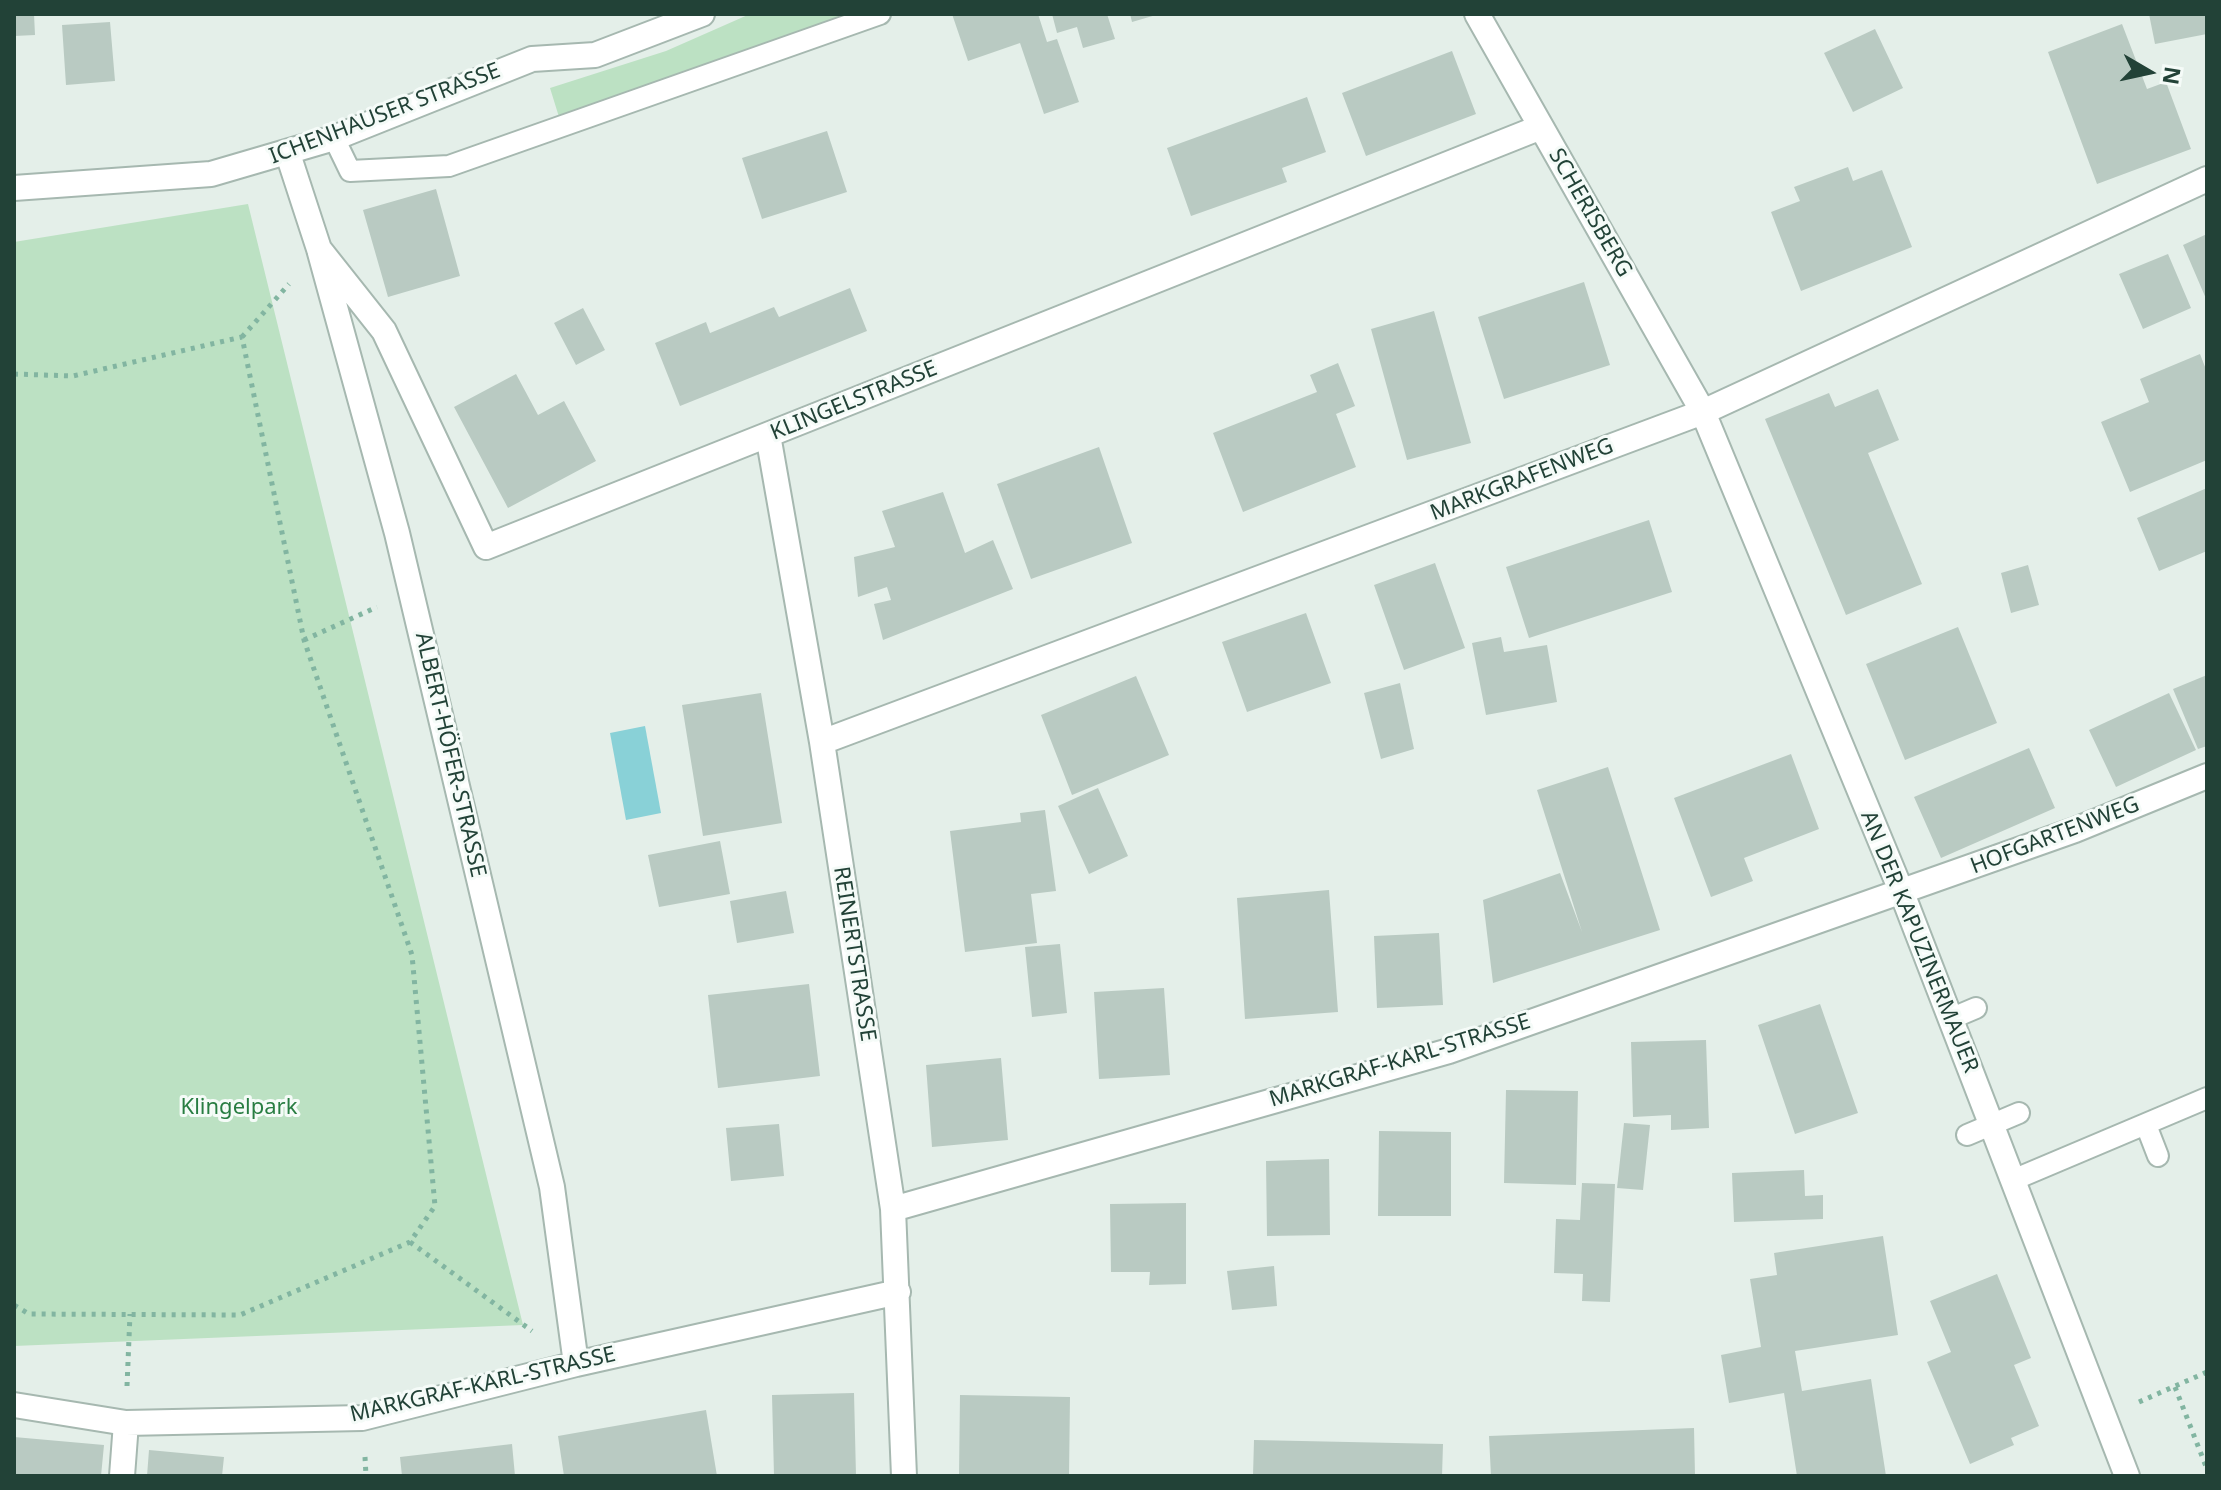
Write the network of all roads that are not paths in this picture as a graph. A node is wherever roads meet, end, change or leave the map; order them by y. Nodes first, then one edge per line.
1 (702, 14) edge
2 (880, 14) edge
3 (1477, 14) edge
4 (1541, 127) junction
5 (334, 138) junction
6 (288, 154) junction
7 (2207, 179) edge
8 (14, 188) edge
9 (319, 249) junction
10 (1703, 412) junction
11 (768, 435) junction
12 (822, 742) junction
13 (2207, 776) edge
14 (1902, 893) junction
15 (1976, 1008) dead end
16 (1950, 1019) junction
17 (2207, 1098) edge
18 (2019, 1113) dead end
19 (1991, 1125) junction
20 (2146, 1125) junction
21 (1967, 1135) dead end
22 (2158, 1156) dead end
23 (2013, 1180) junction
24 (893, 1209) junction
25 (898, 1292) junction
26 (576, 1364) junction
27 (14, 1405) edge
28 (126, 1423) junction
29 (2120, 1474) edge
30 (122, 1476) edge
31 (904, 1476) edge

1 - 5 street, ICHENHAUSER STRASSE
2 - 5 lane
3 - 4 street, SCHERISBERG
4 - 10 street, SCHERISBERG
4 - 11 street, KLINGELSTRASSE
5 - 6 street, ICHENHAUSER STRASSE
6 - 8 street, ICHENHAUSER STRASSE
6 - 9 street, ALBERT-HÖFER-STRASSE
7 - 10 street, MARKGRAFENWEG
9 - 11 street, KLINGELSTRASSE
9 - 26 street, ALBERT-HÖFER-STRASSE
10 - 12 street, MARKGRAFENWEG
10 - 14 street, AN DER KAPUZINERMAUER
11 - 12 street, REINERTSTRASSE
12 - 24 street, REINERTSTRASSE
13 - 14 street, HOFGARTENWEG
14 - 16 street, AN DER KAPUZINERMAUER
14 - 24 street, MARKGRAF-KARL-STRASSE
15 - 16 lane
16 - 19 street, AN DER KAPUZINERMAUER
17 - 20 lane
18 - 19 lane
19 - 21 lane
19 - 23 street, AN DER KAPUZINERMAUER
20 - 22 lane
20 - 23 lane
23 - 29 street, AN DER KAPUZINERMAUER
24 - 25 street, REINERTSTRASSE
25 - 26 street, MARKGRAF-KARL-STRASSE
25 - 31 street, REINERTSTRASSE
26 - 28 street, MARKGRAF-KARL-STRASSE
27 - 28 street, MARKGRAF-KARL-STRASSE
28 - 30 street

